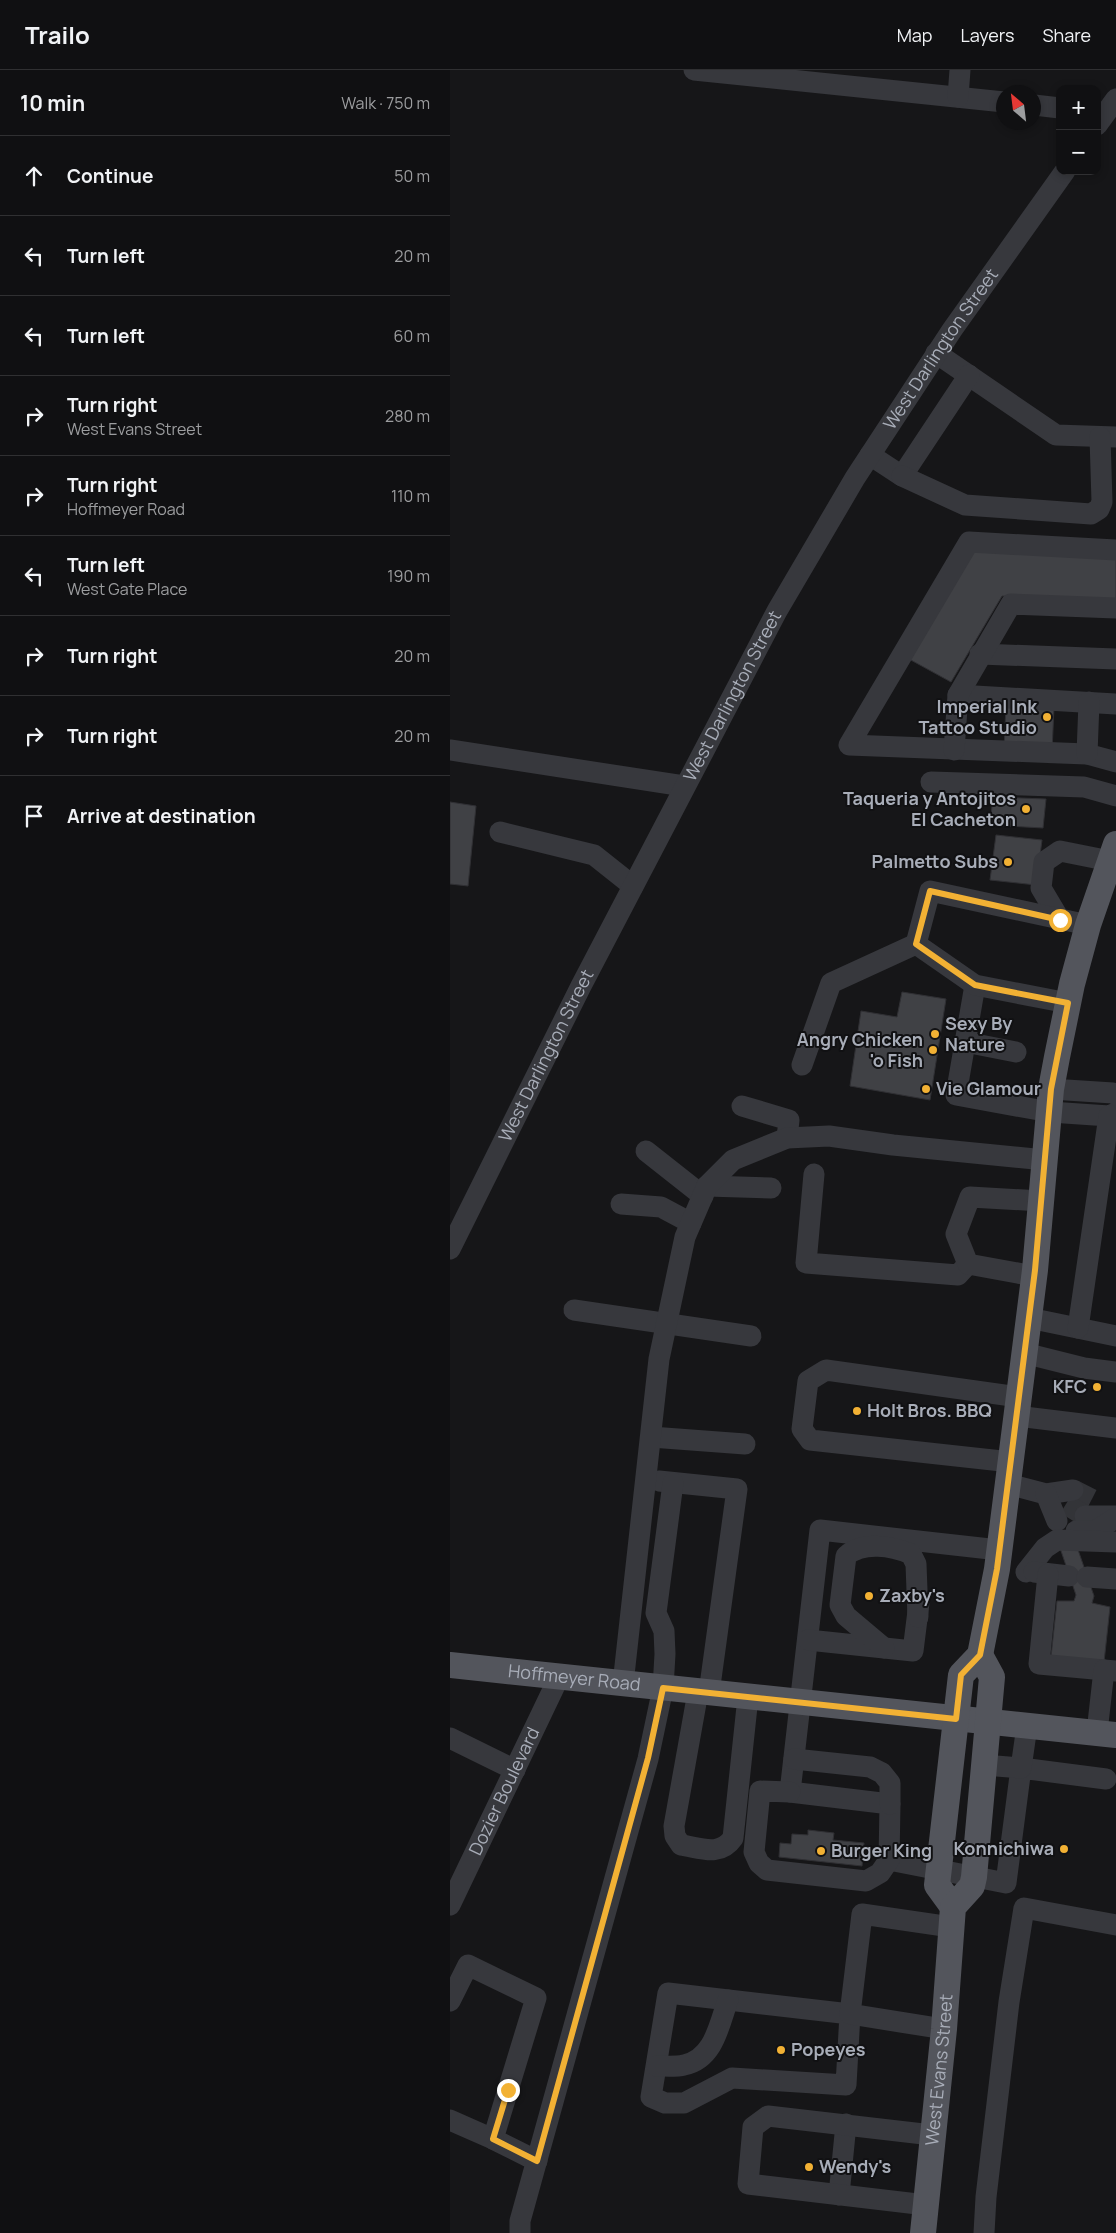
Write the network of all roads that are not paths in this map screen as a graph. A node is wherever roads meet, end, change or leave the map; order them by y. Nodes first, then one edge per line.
1 (696, 70) edge
2 (960, 70) edge
3 (958, 97) junction
4 (996, 101) edge
5 (1041, 106) edge
6 (1056, 108) edge
7 (1061, 175) edge
8 (936, 353) junction
9 (969, 375) junction
10 (1108, 437) edge
11 (870, 455) junction
12 (902, 476) junction
13 (1116, 550) edge
14 (1116, 608) edge
15 (980, 654) junction
16 (1116, 659) edge
17 (958, 695) junction
18 (1089, 702) junction
19 (1116, 704) edge
20 (450, 750) edge
21 (954, 750) junction
22 (1088, 754) junction
23 (1116, 762) edge
24 (931, 782) dead end
25 (684, 786) junction
26 (1116, 796) edge
27 (500, 832) dead end
28 (1113, 853) edge
29 (633, 886) junction
30 (1060, 920) junction
31 (1088, 925) junction
32 (916, 944) junction
33 (975, 985) junction
34 (1068, 1003) junction
35 (965, 1042) junction
36 (1016, 1052) dead end
37 (802, 1065) dead end
38 (1116, 1096) edge
39 (1050, 1100) junction
40 (742, 1106) dead end
41 (1113, 1115) edge
42 (787, 1138) junction
43 (646, 1151) dead end
44 (1045, 1160) junction
45 (814, 1174) dead end
46 (772, 1188) dead end
47 (705, 1191) junction
48 (1041, 1201) junction
49 (621, 1204) dead end
50 (691, 1222) junction
51 (450, 1249) edge
52 (968, 1264) junction
53 (1034, 1276) junction
54 (574, 1310) dead end
55 (1029, 1318) junction
56 (667, 1322) junction
57 (1078, 1328) junction
58 (751, 1336) dead end
59 (1116, 1336) edge
60 (1024, 1353) junction
61 (1116, 1372) edge
62 (1018, 1406) junction
63 (1116, 1428) edge
64 (651, 1437) junction
65 (745, 1444) dead end
66 (1009, 1473) junction
67 (646, 1479) junction
68 (673, 1482) junction
69 (1065, 1505) tunnel mouth
70 (1116, 1516) edge
71 (927, 1541) junction
72 (1116, 1542) edge
73 (998, 1560) junction
74 (1026, 1572) junction
75 (1048, 1574) junction
76 (1116, 1579) edge
77 (918, 1617) junction
78 (808, 1640) junction
79 (884, 1648) junction
80 (980, 1655) junction
81 (450, 1665) edge
82 (1110, 1671) edge
83 (559, 1677) junction
84 (622, 1684) junction
85 (663, 1688) junction
86 (703, 1692) junction
87 (748, 1698) junction
88 (801, 1703) junction
89 (956, 1719) junction
90 (989, 1722) junction
91 (1027, 1726) junction
92 (1107, 1734) edge
93 (450, 1738) edge
94 (794, 1759) junction
95 (984, 1765) junction
96 (1021, 1768) junction
97 (515, 1770) junction
98 (1106, 1779) dead end
99 (790, 1792) junction
100 (890, 1804) junction
101 (889, 1860) junction
102 (939, 1871) junction
103 (456, 1877) edge
104 (974, 1877) junction
105 (450, 1905) edge
106 (952, 1917) junction
107 (1116, 1925) edge
108 (728, 2000) junction
109 (450, 2001) edge
110 (850, 2014) junction
111 (944, 2029) junction
112 (657, 2066) junction
113 (450, 2120) edge
114 (846, 2124) junction
115 (932, 2135) junction
116 (493, 2139) junction
117 (537, 2161) junction
118 (839, 2195) junction
119 (926, 2205) junction
120 (520, 2233) edge
121 (923, 2233) edge
122 (984, 2233) edge

1 - 3 street
2 - 3 street
3 - 4 street
5 - 6 street
7 - 8 street, West Darlington Street
8 - 9 street
8 - 11 street, West Darlington Street
9 - 10 street
9 - 12 street
10 - 12 street
11 - 12 street
11 - 25 street, West Darlington Street
13 - 21 street
14 - 15 street
15 - 16 street
15 - 17 street
17 - 18 street
17 - 21 street
18 - 19 street
18 - 22 street
20 - 25 street
21 - 22 street
22 - 23 street
24 - 26 street
25 - 29 street, West Darlington Street
27 - 29 street
28 - 30 street
28 - 31 main road
29 - 51 street, West Darlington Street
30 - 31 street
30 - 32 street
31 - 34 main road
32 - 33 street
32 - 37 street
33 - 34 street
33 - 35 street
34 - 39 main road
35 - 36 street
35 - 39 street
38 - 39 street
39 - 41 street
39 - 44 main road
40 - 42 street
41 - 57 street
42 - 44 street
42 - 47 street
43 - 47 street
44 - 48 main road
45 - 52 street
46 - 47 street
47 - 50 street
48 - 52 street
48 - 53 main road
49 - 50 street
50 - 56 street
52 - 53 street
53 - 55 main road
54 - 56 street
55 - 57 street
55 - 60 main road
56 - 58 street
56 - 64 street
57 - 59 street
60 - 61 street
60 - 62 main road
62 - 63 street
62 - 66 main road
62 - 66 street
64 - 65 street
64 - 67 street
66 - 69 street
66 - 73 main road
67 - 68 street
67 - 84 street
68 - 85 street
68 - 86 street
70 - 70 street
71 - 73 street
71 - 77 street
71 - 78 street
72 - 74 street
73 - 74 street
73 - 80 main road
74 - 75 street
75 - 76 street
75 - 82 street
77 - 79 street
77 - 79 street
78 - 79 street
78 - 88 street
80 - 89 main road
80 - 90 main road
81 - 83 main road, Hoffmeyer Road
82 - 92 street
83 - 84 main road, Hoffmeyer Road
83 - 97 street, Dozier Boulevard
84 - 85 main road, Hoffmeyer Road
85 - 86 main road, Hoffmeyer Road
85 - 117 street
86 - 87 main road, Hoffmeyer Road
86 - 87 street
87 - 88 main road, Hoffmeyer Road
88 - 89 main road, Hoffmeyer Road
88 - 94 street
89 - 90 main road, Hoffmeyer Road
89 - 102 main road
90 - 91 main road, Hoffmeyer Road
90 - 95 main road
91 - 92 main road, Hoffmeyer Road
91 - 96 street
93 - 97 street
94 - 99 street
94 - 100 street
95 - 96 street
95 - 104 main road
96 - 98 street
96 - 104 street
97 - 103 street, Dozier Boulevard
99 - 100 street
99 - 101 street
100 - 101 street
101 - 102 street
102 - 104 street
102 - 106 main road
103 - 105 street, Dozier Boulevard
104 - 106 main road
106 - 110 street
106 - 111 main road, West Evans Street
107 - 122 street
108 - 110 street
108 - 112 street
108 - 112 street
109 - 116 street
110 - 111 street
110 - 112 street
111 - 115 main road, West Evans Street
113 - 116 street
114 - 115 street
114 - 118 street
114 - 118 street
115 - 119 main road, West Evans Street
116 - 117 street
117 - 120 street
118 - 119 street
119 - 121 main road, West Evans Street

